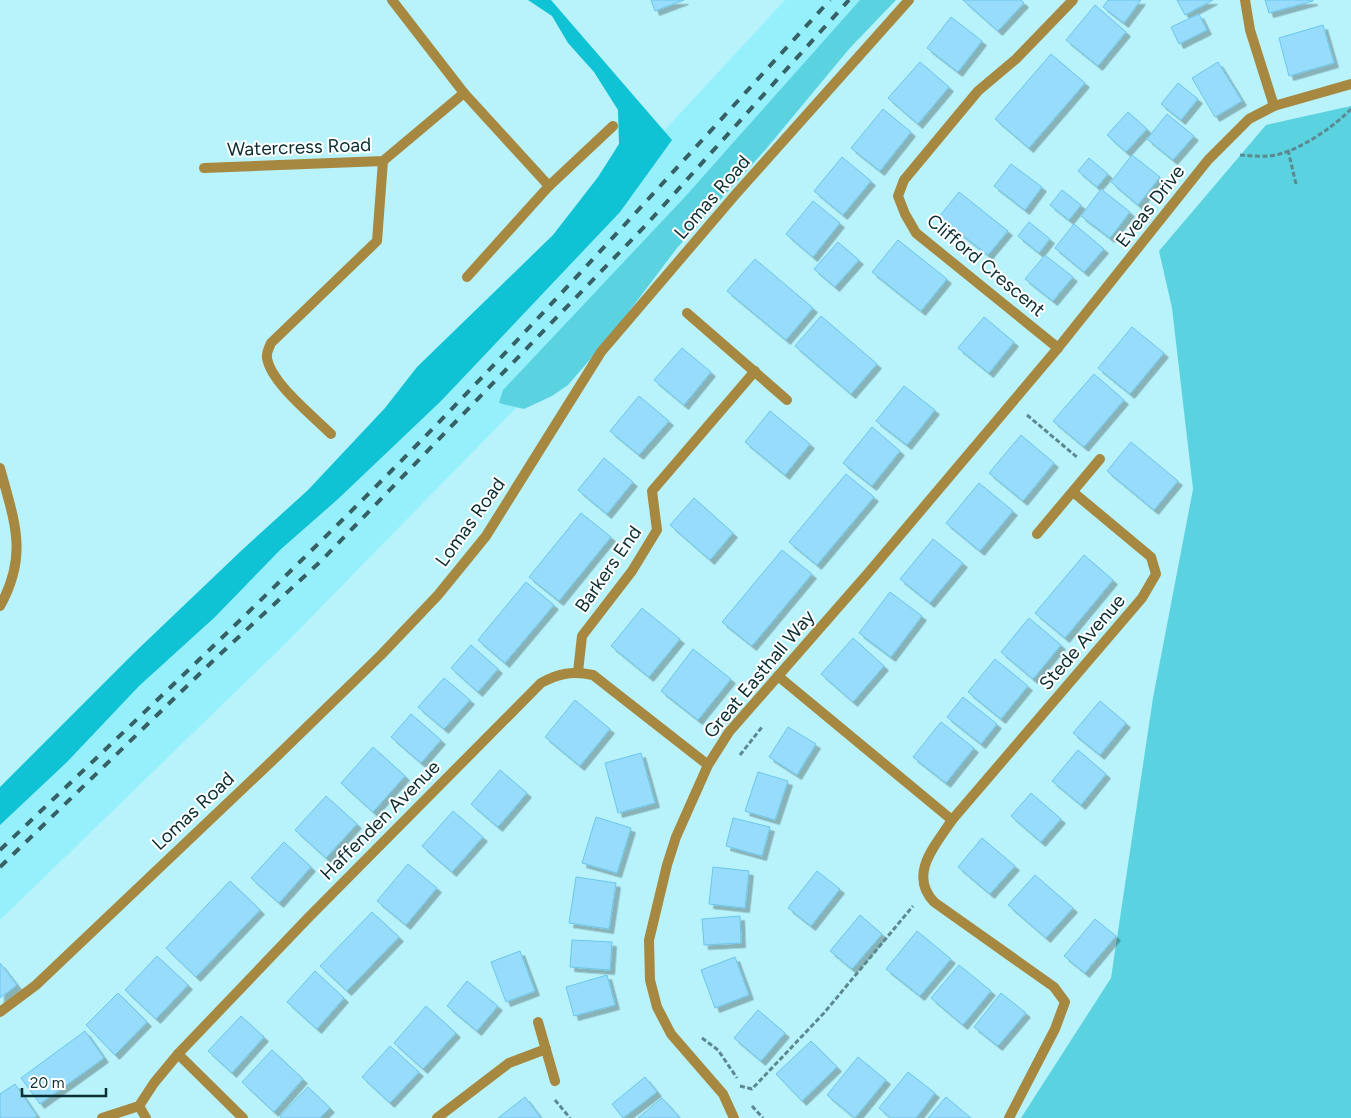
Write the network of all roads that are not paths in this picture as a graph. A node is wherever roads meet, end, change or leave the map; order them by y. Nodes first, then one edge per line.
1 (392, 0) edge
2 (909, 0) edge
3 (1073, 0) edge
4 (1245, 0) edge
5 (1351, 84) edge
6 (464, 93) junction
7 (1274, 106) junction
8 (613, 126) dead end
9 (383, 161) junction
10 (204, 168) dead end
11 (549, 186) junction
12 (467, 277) dead end
13 (687, 313) dead end
14 (1058, 348) junction
15 (755, 372) junction
16 (788, 400) dead end
17 (1012, 401) joint
18 (330, 434) dead end
19 (1100, 459) dead end
20 (0, 468) edge
21 (1072, 492) junction
22 (1037, 534) dead end
23 (0, 606) edge
24 (578, 672) junction
25 (778, 676) junction
26 (708, 764) junction
27 (952, 820) junction
28 (0, 1012) edge
29 (538, 1022) dead end
30 (546, 1049) junction
31 (178, 1054) junction
32 (555, 1081) dead end
33 (139, 1106) junction
34 (102, 1118) edge
35 (146, 1118) edge
36 (243, 1118) edge
37 (436, 1118) edge
38 (734, 1118) edge
39 (1009, 1118) edge

1 - 6 street
2 - 28 street, Lomas Road
3 - 14 street, Clifford Crescent
4 - 7 street
5 - 7 street, Eveas Drive
6 - 9 street, Watercress Road
6 - 11 street
7 - 14 street, Eveas Drive
8 - 11 street
9 - 10 street, Watercress Road
9 - 18 street
11 - 12 street
13 - 15 street
14 - 17 street, Eveas Drive
15 - 16 street
15 - 24 street, Barkers End
17 - 25 street, Great Easthall Way
19 - 21 street
20 - 23 street
21 - 22 street
21 - 27 street, Stede Avenue
24 - 26 street, Haffenden Avenue
24 - 31 street, Haffenden Avenue
25 - 26 street, Great Easthall Way
25 - 27 street
26 - 38 street, Great Easthall Way
27 - 39 street, Stede Avenue
29 - 30 street
30 - 32 street
30 - 37 street
31 - 33 street, Haffenden Avenue
31 - 36 street
33 - 34 street
33 - 35 street

